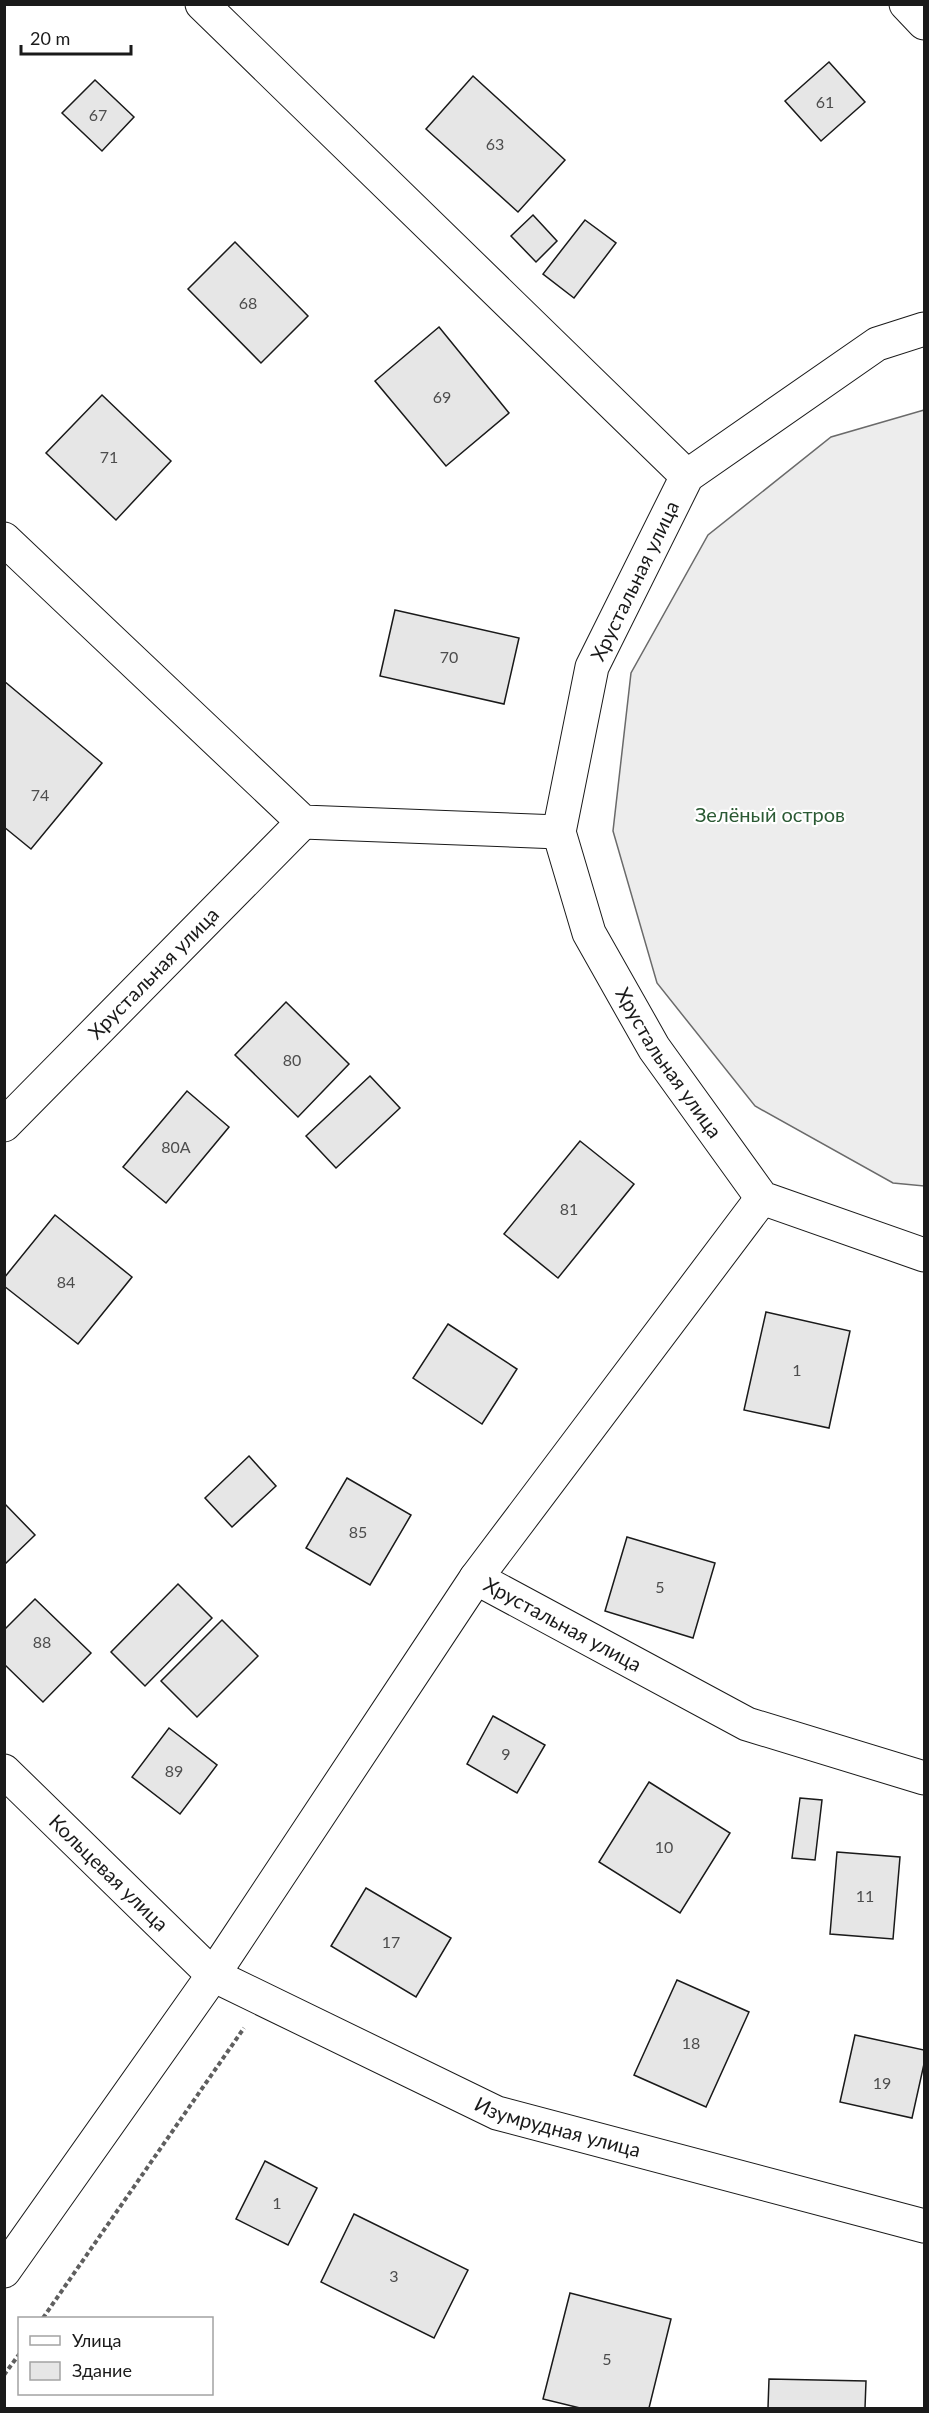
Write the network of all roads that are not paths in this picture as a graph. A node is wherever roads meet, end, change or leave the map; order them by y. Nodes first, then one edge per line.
1 (202, 4) edge
2 (906, 4) edge
3 (924, 23) edge
4 (924, 329) edge
5 (687, 476) junction
6 (4, 539) edge
7 (303, 822) junction
8 (559, 832) junction
9 (4, 1125) edge
10 (762, 1198) junction
11 (924, 1256) edge
12 (476, 1578) junction
13 (4, 1771) edge
14 (924, 1778) edge
15 (213, 1975) junction
16 (924, 2226) edge
17 (4, 2271) edge

1 - 5 street
2 - 3 street
4 - 5 street, Хрустальная улица
5 - 8 street, Хрустальная улица
6 - 7 street
7 - 8 street
7 - 9 street, Хрустальная улица
8 - 10 street, Хрустальная улица
10 - 11 street
10 - 12 street, Хрустальная улица
12 - 14 street, Хрустальная улица
12 - 15 street
13 - 15 street, Кольцевая улица
15 - 16 street, Изумрудная улица
15 - 17 street

